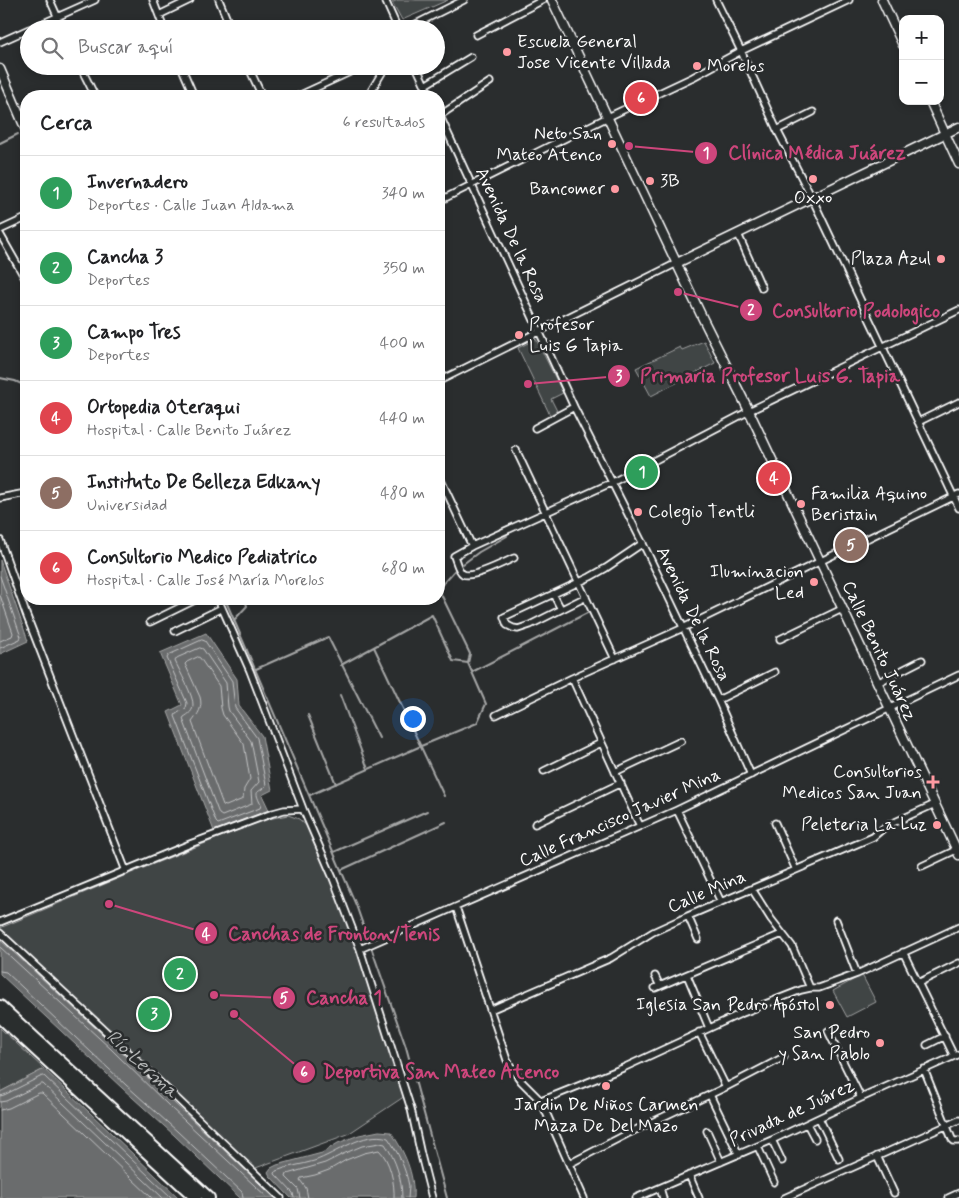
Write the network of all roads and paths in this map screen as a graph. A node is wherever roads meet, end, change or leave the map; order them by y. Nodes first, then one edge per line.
1 (50, 0) edge
2 (95, 0) edge
3 (152, 0) edge
4 (190, 0) edge
5 (219, 0) edge
6 (384, 0) edge
7 (464, 0) edge
8 (543, 0) edge
9 (552, 0) edge
10 (716, 0) edge
11 (849, 0) edge
12 (882, 0) edge
13 (159, 15) junction
14 (58, 16) junction
15 (49, 20) edge
16 (60, 20) edge
17 (160, 20) edge
18 (227, 20) edge
19 (394, 20) edge
20 (424, 20) edge
21 (20, 33) edge
22 (476, 35) dead end
23 (899, 36) edge
24 (0, 42) edge
25 (741, 51) junction
26 (471, 56) dead end
27 (0, 68) edge
28 (445, 72) edge
29 (84, 75) edge
30 (185, 75) edge
31 (252, 75) edge
32 (344, 75) edge
33 (381, 75) edge
34 (420, 75) edge
35 (441, 75) edge
36 (490, 82) dead end
37 (425, 85) junction
38 (92, 90) edge
39 (191, 90) edge
40 (259, 90) edge
41 (311, 90) edge
42 (372, 90) edge
43 (427, 90) edge
44 (932, 105) edge
45 (445, 111) edge
46 (812, 112) dead end
47 (20, 116) edge
48 (608, 117) junction
49 (959, 128) edge
50 (777, 130) junction
51 (945, 134) junction
52 (445, 135) edge
53 (959, 164) edge
54 (471, 185) junction
55 (445, 198) edge
56 (812, 198) junction
57 (20, 221) edge
58 (1, 231) edge
59 (738, 234) junction
60 (677, 263) junction
61 (20, 268) edge
62 (762, 288) dead end
63 (959, 310) edge
64 (540, 331) junction
65 (882, 347) junction
66 (445, 379) edge
67 (959, 402) edge
68 (574, 407) junction
69 (749, 411) junction
70 (918, 422) junction
71 (535, 428) dead end
72 (516, 450) dead end
73 (613, 482) junction
74 (445, 489) edge
75 (20, 495) edge
76 (956, 495) edge
77 (0, 498) edge
78 (959, 508) edge
79 (546, 513) junction
80 (0, 540) edge
81 (643, 543) junction
82 (472, 546) junction
83 (514, 558) dead end
84 (820, 562) junction
85 (579, 582) junction
86 (553, 594) junction
87 (20, 597) edge
88 (586, 597) junction
89 (23, 605) edge
90 (185, 605) edge
91 (221, 605) edge
92 (222, 608) junction
93 (842, 609) junction
94 (561, 610) junction
95 (150, 622) dead end
96 (683, 628) junction
97 (175, 631) dead end
98 (780, 639) dead end
99 (615, 659) junction
100 (922, 660) dead end
101 (775, 672) dead end
102 (959, 675) edge
103 (572, 678) junction
104 (877, 683) junction
105 (718, 700) junction
106 (889, 709) junction
107 (496, 715) dead end
108 (681, 741) dead end
109 (601, 744) junction
110 (544, 771) dead end
111 (615, 772) junction
112 (751, 775) junction
113 (620, 783) junction
114 (935, 804) junction
115 (303, 809) junction
116 (677, 810) junction
117 (535, 824) dead end
118 (775, 824) dead end
119 (640, 826) junction
120 (958, 854) edge
121 (922, 866) dead end
122 (796, 870) junction
123 (126, 871) junction
124 (752, 890) junction
125 (721, 902) junction
126 (456, 907) junction
127 (688, 916) junction
128 (836, 920) dead end
129 (0, 922) edge
130 (959, 927) edge
131 (0, 933) edge
132 (782, 934) junction
133 (698, 939) dead end
134 (363, 948) junction
135 (904, 952) junction
136 (959, 963) edge
137 (857, 974) junction
138 (687, 975) junction
139 (655, 976) dead end
140 (918, 982) junction
141 (810, 988) junction
142 (0, 1006) edge
143 (490, 1010) junction
144 (0, 1017) edge
145 (709, 1028) junction
146 (828, 1031) dead end
147 (699, 1032) junction
148 (945, 1036) junction
149 (927, 1045) dead end
150 (957, 1055) edge
151 (784, 1056) dead end
152 (924, 1070) junction
153 (726, 1087) junction
154 (710, 1095) junction
155 (861, 1098) junction
156 (541, 1101) junction
157 (819, 1118) junction
158 (959, 1120) edge
159 (807, 1124) junction
160 (946, 1126) junction
161 (707, 1131) dead end
162 (815, 1139) dead end
163 (772, 1140) junction
164 (959, 1141) edge
165 (758, 1146) junction
166 (739, 1154) junction
167 (877, 1156) junction
168 (839, 1160) dead end
169 (782, 1161) dead end
170 (721, 1162) junction
171 (569, 1164) junction
172 (689, 1175) junction
173 (774, 1182) dead end
174 (660, 1188) junction
175 (894, 1193) dead end
176 (959, 1193) edge
177 (196, 1198) edge
178 (209, 1198) edge
179 (281, 1198) edge
180 (432, 1198) edge
181 (584, 1198) edge
182 (636, 1198) edge
183 (663, 1198) edge
184 (700, 1198) edge
185 (784, 1198) edge
186 (948, 1198) edge

1 - 14 street
2 - 14 street
3 - 13 street
4 - 13 street
5 - 18 street
6 - 19 street
7 - 20 street
8 - 22 street
9 - 48 main road, Calle Benito Juárez
10 - 25 street
11 - 25 street
12 - 23 main road
13 - 17 street
14 - 15 street
14 - 16 street
21 - 24 street
25 - 48 street
25 - 50 street
26 - 28 street
27 - 47 main road
29 - 38 street
30 - 39 street
31 - 40 street
32 - 41 street
33 - 42 street
34 - 37 street
35 - 37 street
36 - 45 street
37 - 43 street
44 - 51 main road
46 - 50 street
48 - 54 street
48 - 60 main road, Calle Benito Juárez
49 - 51 main road
50 - 56 street
51 - 53 main road
51 - 56 main road
52 - 54 street, Avenida De la Rosa
54 - 55 street
54 - 64 street, Avenida De la Rosa
56 - 59 main road
56 - 65 street
57 - 58 street
58 - 61 street
59 - 60 main road
59 - 62 street
60 - 64 street
60 - 69 main road, Calle Benito Juárez
63 - 65 street
64 - 66 street
64 - 68 street, Avenida De la Rosa
65 - 69 street
65 - 70 street
67 - 70 street
68 - 71 street
68 - 73 street, Avenida De la Rosa
69 - 73 street
69 - 84 main road, Calle Benito Juárez
70 - 76 street
72 - 79 street
73 - 79 street
73 - 81 street, Avenida De la Rosa
74 - 82 street
75 - 77 street
76 - 78 street
76 - 84 street
79 - 82 street
79 - 85 street
80 - 87 street
81 - 85 street
81 - 96 street, Avenida De la Rosa
82 - 83 street
84 - 93 main road, Calle Benito Juárez
84 - 96 street
85 - 86 street
85 - 88 street
86 - 94 street
86 - 94 street
88 - 94 street
88 - 99 street
89 - 123 street
90 - 95 street
91 - 92 street
92 - 97 street
92 - 115 street
93 - 98 street
93 - 104 main road, Calle Benito Juárez
96 - 99 street
96 - 105 street, Avenida De la Rosa
99 - 103 street
100 - 104 street
101 - 105 street
102 - 106 street, Calle Francisco Javier Mina
103 - 107 street
103 - 109 street
104 - 106 main road, Calle Benito Juárez
105 - 112 street, Avenida De la Rosa
106 - 112 street, Calle Francisco Javier Mina
106 - 114 main road, Calle Benito Juárez
108 - 111 street
109 - 110 street
109 - 111 street
111 - 113 street
112 - 116 street, Calle Francisco Javier Mina
113 - 117 street
113 - 119 street
114 - 120 main road, Calle Benito Juárez
114 - 122 street, Calle Mina
115 - 123 street
115 - 134 street
116 - 119 street, Calle Francisco Javier Mina
116 - 125 street
118 - 122 street
119 - 126 street, Calle Francisco Javier Mina
120 - 121 street
122 - 124 street, Calle Mina
123 - 129 street
124 - 125 street, Calle Mina
124 - 132 street
125 - 127 street, Calle Mina
126 - 134 street, Calle Francisco Javier Mina
126 - 143 street
127 - 133 street
127 - 143 street, Calle Mina
128 - 137 street
130 - 135 street
131 - 179 street
132 - 138 street
132 - 141 street
134 - 180 street
135 - 137 street
135 - 140 street
136 - 140 street
137 - 141 street
138 - 139 street
138 - 145 street
140 - 148 street
141 - 145 street
142 - 178 highway
143 - 156 street
144 - 177 highway
145 - 147 street
146 - 155 street
147 - 153 street
147 - 156 street
148 - 149 street
148 - 150 street
150 - 152 street, Privada de Juárez
151 - 153 street
152 - 155 street, Privada de Juárez
152 - 160 street
153 - 154 street
154 - 166 street
154 - 171 street
155 - 157 street, Privada de Juárez
156 - 171 street
157 - 159 street, Privada de Juárez
157 - 168 street
158 - 160 street
159 - 162 street
159 - 163 street, Privada de Juárez
160 - 164 street
160 - 167 street
161 - 170 street
163 - 165 street, Privada de Juárez
163 - 169 street
165 - 166 street, Privada de Juárez
165 - 173 street
166 - 170 street, Privada de Juárez
167 - 175 street
167 - 185 street
170 - 172 street, Privada de Juárez
171 - 181 street
172 - 174 street, Privada de Juárez
172 - 184 street
174 - 182 street, Privada de Juárez
174 - 183 street
176 - 186 street

